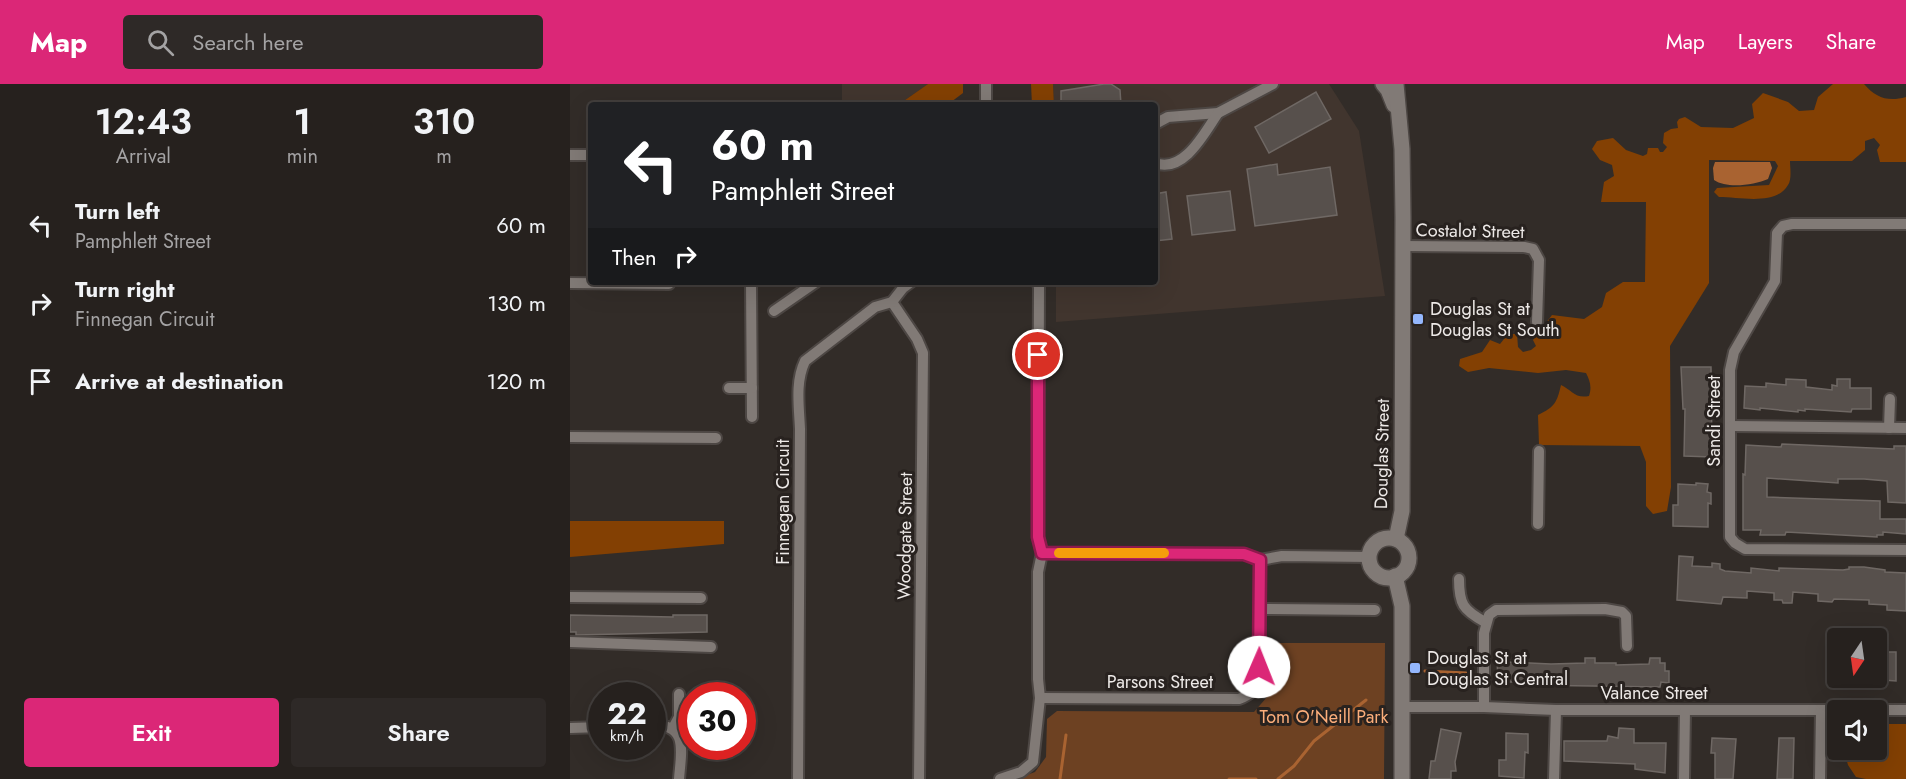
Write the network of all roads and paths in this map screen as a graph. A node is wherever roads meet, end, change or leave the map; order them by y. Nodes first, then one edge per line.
1 (1273, 84) edge
2 (1383, 84) edge
3 (1396, 84) edge
4 (986, 85) edge
5 (986, 102) edge
6 (1218, 113) junction
7 (1399, 116) junction
8 (1158, 122) edge
9 (570, 155) edge
10 (588, 155) edge
11 (1158, 163) edge
12 (1906, 224) edge
13 (1403, 246) junction
14 (570, 283) edge
15 (588, 283) edge
16 (752, 285) edge
17 (808, 285) edge
18 (907, 285) edge
19 (1037, 285) edge
20 (892, 302) junction
21 (774, 311) dead end
22 (1537, 322) dead end
23 (729, 388) dead end
24 (752, 388) junction
25 (1890, 399) dead end
26 (752, 417) dead end
27 (1731, 426) junction
28 (1889, 428) junction
29 (1906, 428) edge
30 (570, 437) edge
31 (716, 438) dead end
32 (1539, 451) dead end
33 (1538, 525) dead end
34 (1396, 539) junction
35 (1906, 550) edge
36 (1042, 553) junction
37 (1370, 557) junction
38 (1260, 560) junction
39 (1395, 576) junction
40 (1459, 579) dead end
41 (570, 597) edge
42 (701, 598) dead end
43 (1259, 609) junction
44 (1376, 610) dead end
45 (1485, 622) junction
46 (570, 642) edge
47 (1627, 646) dead end
48 (711, 647) dead end
49 (1040, 698) junction
50 (1484, 706) junction
51 (1402, 707) junction
52 (1556, 710) junction
53 (1685, 710) junction
54 (1821, 710) junction
55 (1906, 710) edge
56 (678, 719) edge
57 (666, 725) edge
58 (588, 727) edge
59 (570, 728) edge
60 (673, 728) junction
61 (680, 779) edge
62 (798, 779) edge
63 (919, 779) edge
64 (1000, 779) edge
65 (1402, 779) edge
66 (1554, 779) edge
67 (1684, 779) edge
68 (1820, 779) edge

1 - 6 street
2 - 7 main road, Douglas Street
3 - 7 main road, Douglas Street
4 - 5 street
6 - 8 street
6 - 11 street
7 - 13 main road, Douglas Street
9 - 10 street
12 - 27 street, Sandi Street
13 - 22 street, Costalot Street
13 - 34 main road, Douglas Street
14 - 15 street
16 - 24 street
17 - 21 street
18 - 20 street, Finnegan Circuit
19 - 36 street
20 - 62 street, Finnegan Circuit
20 - 63 street, Woodgate Street
23 - 24 street
24 - 26 street
25 - 28 street
27 - 28 street
27 - 35 street, Sandi Street
28 - 29 street
30 - 31 street
32 - 33 street
34 - 37 main road
34 - 39 main road
36 - 38 street
36 - 49 street
37 - 38 street
37 - 39 main road
38 - 43 street, Parsons Street
39 - 51 main road
40 - 45 street
41 - 42 street
43 - 44 street
43 - 49 street, Parsons Street
45 - 47 street
45 - 50 street
46 - 48 street
49 - 64 street
50 - 51 street, Valance Street
50 - 52 street, Valance Street
51 - 65 main road
52 - 53 street, Valance Street
52 - 66 street
53 - 54 street, Valance Street
53 - 67 street
54 - 55 street, Valance Street
54 - 68 street
56 - 60 street
57 - 60 street
58 - 59 street
60 - 61 street

